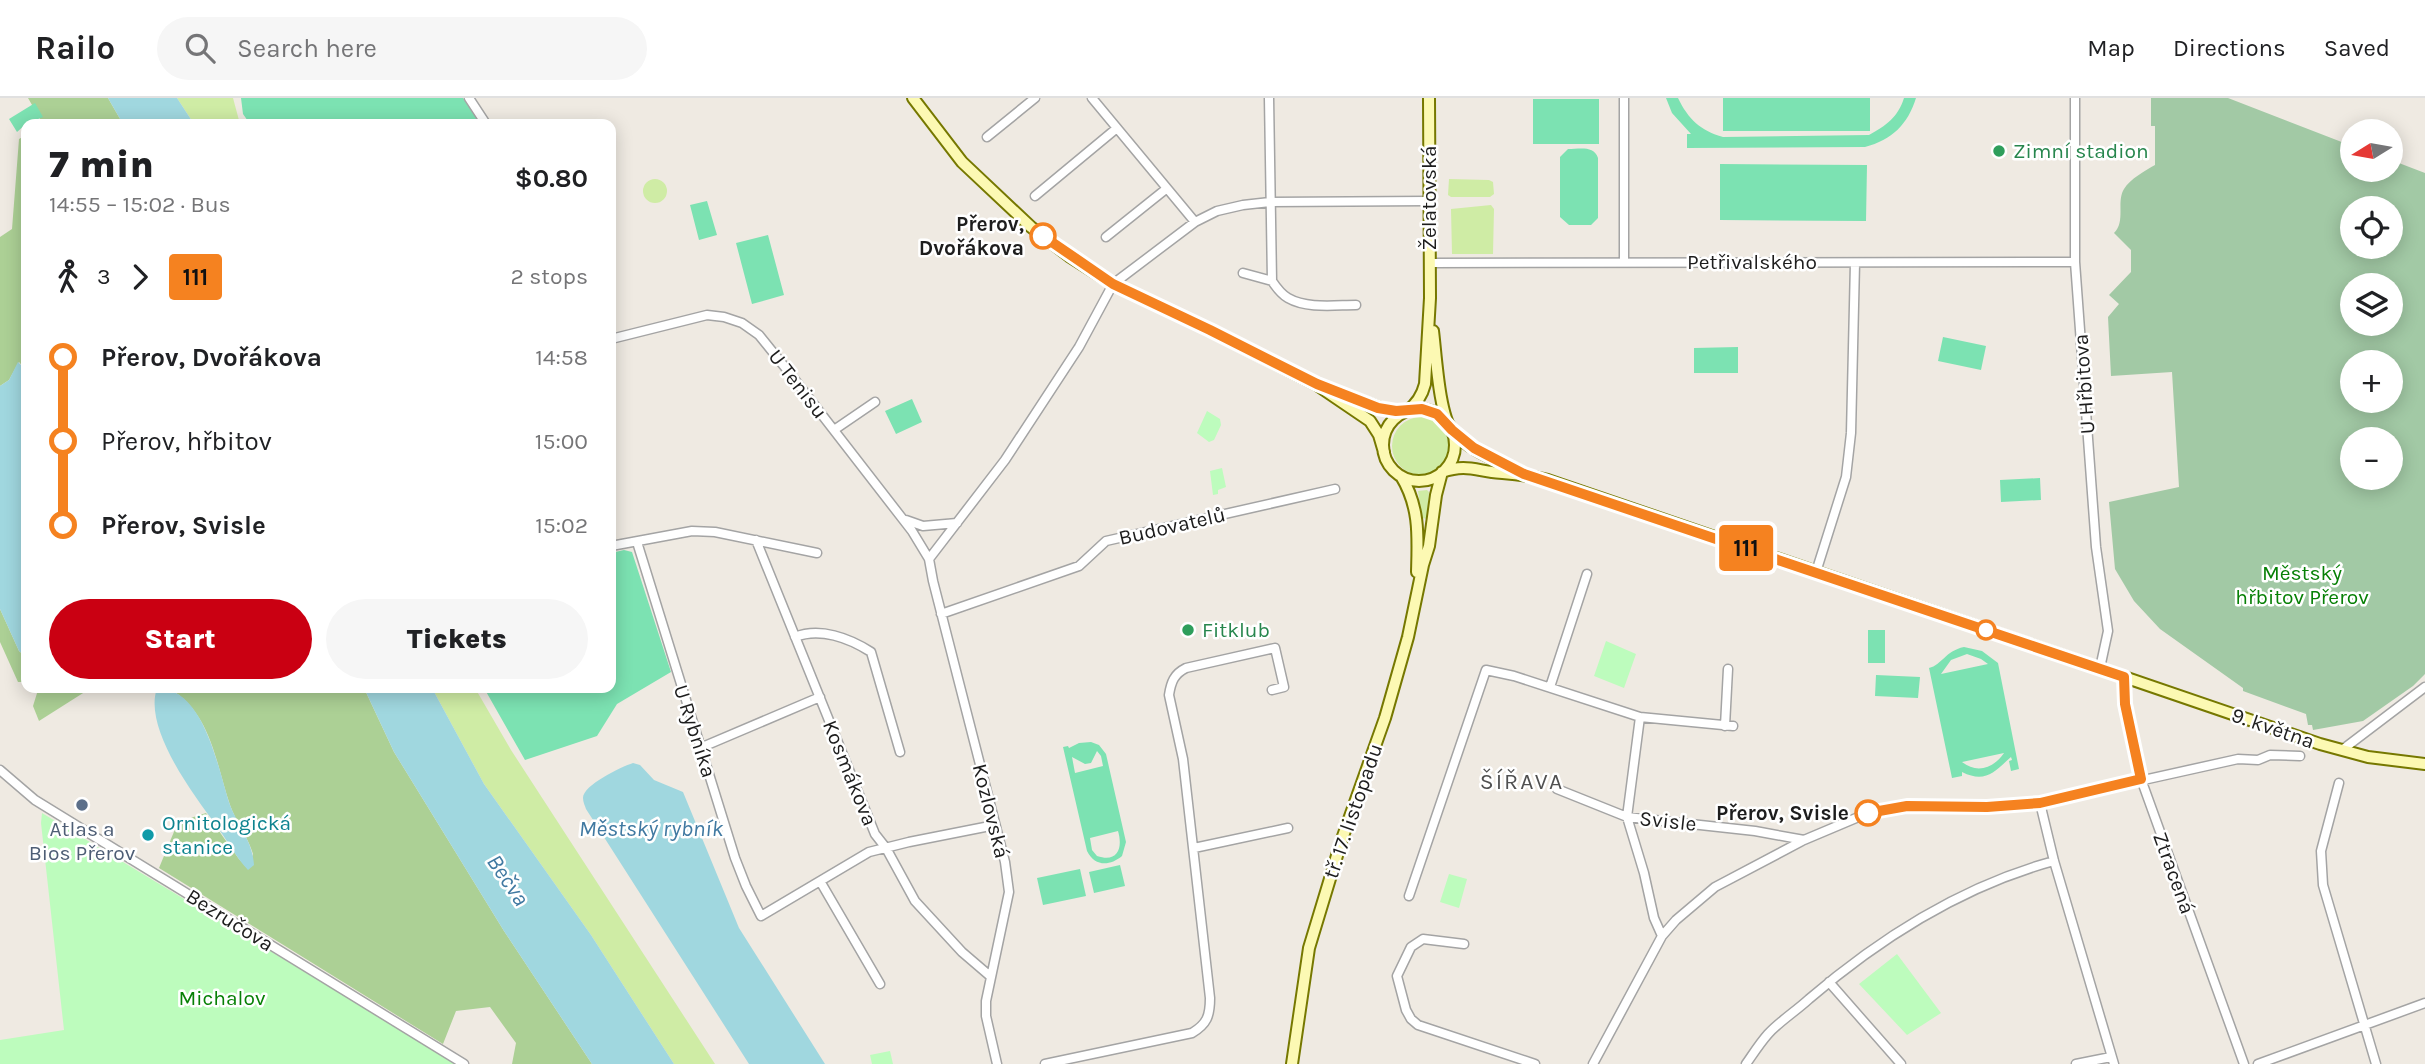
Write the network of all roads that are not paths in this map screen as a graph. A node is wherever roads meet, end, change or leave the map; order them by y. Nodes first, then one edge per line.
1 (469, 98) edge
2 (913, 98) edge
3 (1035, 98) edge
4 (1092, 98) edge
5 (1269, 98) edge
6 (1429, 98) edge
7 (1624, 98) edge
8 (2075, 98) edge
9 (480, 119) edge
10 (1117, 128) junction
11 (988, 137) dead end
12 (1166, 189) junction
13 (1035, 196) dead end
14 (1429, 201) junction
15 (1270, 202) junction
16 (1195, 222) junction
17 (1105, 237) dead end
18 (1624, 262) junction
19 (1855, 262) junction
20 (2075, 262) junction
21 (1429, 263) junction
22 (1243, 273) dead end
23 (1272, 281) junction
24 (1113, 284) junction
25 (1430, 298) junction
26 (1356, 305) dead end
27 (616, 338) edge
28 (1317, 384) junction
29 (875, 402) dead end
30 (1407, 411) junction
31 (834, 429) junction
32 (1452, 430) junction
33 (1384, 452) junction
34 (1442, 472) junction
35 (1524, 474) junction
36 (1400, 475) junction
37 (1335, 489) dead end
38 (903, 519) junction
39 (957, 523) junction
40 (756, 540) junction
41 (636, 542) junction
42 (616, 546) edge
43 (817, 552) dead end
44 (929, 559) junction
45 (1816, 572) junction
46 (1587, 574) dead end
47 (1416, 596) junction
48 (941, 614) junction
49 (795, 636) junction
50 (2100, 668) junction
51 (1728, 669) dead end
52 (2124, 677) junction
53 (1550, 687) junction
54 (2425, 687) edge
55 (1272, 690) dead end
56 (820, 697) junction
57 (1640, 717) junction
58 (700, 748) junction
59 (2342, 750) junction
60 (900, 752) dead end
61 (2300, 756) dead end
62 (2425, 764) edge
63 (0, 770) edge
64 (2141, 779) junction
65 (2339, 783) dead end
66 (1558, 789) dead end
67 (2040, 803) junction
68 (1627, 817) junction
69 (995, 825) junction
70 (1288, 828) dead end
71 (1804, 840) junction
72 (886, 848) junction
73 (1194, 848) junction
74 (2054, 861) junction
75 (820, 881) junction
76 (1409, 896) dead end
77 (1662, 936) junction
78 (1464, 944) dead end
79 (990, 976) junction
80 (1829, 982) junction
81 (880, 984) dead end
82 (2425, 1003) edge
83 (2364, 1025) junction
84 (2112, 1061) edge
85 (464, 1064) edge
86 (997, 1064) edge
87 (1045, 1064) edge
88 (1294, 1064) edge
89 (1535, 1064) edge
90 (1593, 1064) edge
91 (1746, 1064) edge
92 (1901, 1064) edge
93 (2076, 1064) edge
94 (2244, 1064) edge
95 (2258, 1064) edge
96 (2376, 1064) edge

1 - 9 street
2 - 24 main road
3 - 11 street
4 - 10 street
5 - 15 street
6 - 14 main road, Želatovská
7 - 18 street
8 - 20 street, U Hřbitova
10 - 12 street
10 - 13 street
12 - 16 street
12 - 17 street
14 - 15 street
14 - 21 main road, Želatovská
15 - 16 street
15 - 23 street
16 - 24 street
18 - 19 street, Petřivalského
18 - 21 street, Petřivalského
19 - 20 street, Petřivalského
19 - 45 street
20 - 50 street, U Hřbitova
21 - 25 main road, Želatovská
22 - 23 street
23 - 26 street
24 - 28 main road
24 - 39 street
25 - 30 main road, Želatovská
25 - 32 main road, Želatovská
27 - 31 street, U Tenisu
28 - 30 main road
28 - 33 main road
29 - 31 street
30 - 32 main road
30 - 33 main road
31 - 38 street, U Tenisu
32 - 34 main road
32 - 35 main road
33 - 36 main road
34 - 35 main road
34 - 36 main road
34 - 47 main road, tř. 17. listopadu
35 - 45 main road, 9. května
36 - 47 main road, tř. 17. listopadu
37 - 48 street, Budovatelů
38 - 39 street
38 - 44 street, U Tenisu
39 - 44 street
40 - 41 street
40 - 43 street
40 - 49 street, Kosmákova
41 - 42 street
41 - 58 street, U Rybníka
44 - 48 street, Kozlovská
45 - 50 main road, 9. května
46 - 53 street
47 - 88 main road, tř. 17. listopadu
48 - 69 street, Kozlovská
49 - 56 street, Kosmákova
49 - 60 street
50 - 52 main road, 9. května
51 - 57 street
52 - 59 main road, 9. května
52 - 64 street, Ztracená
53 - 57 street
53 - 76 street
54 - 59 street
55 - 73 street
56 - 58 street
56 - 72 street, Kosmákova
57 - 68 street, Svisle
58 - 75 street, U Rybníka
59 - 62 main road, 9. května
61 - 64 street
63 - 85 street, Bezručova
64 - 67 street
64 - 94 street, Ztracená
65 - 83 street
66 - 68 street
67 - 71 street
67 - 74 street
68 - 71 street, Svisle
68 - 77 street
69 - 72 street
69 - 79 street, Kozlovská
70 - 73 street
71 - 77 street
72 - 75 street
72 - 79 street, Kosmákova
73 - 87 street
74 - 80 street
74 - 84 street
75 - 81 street
77 - 90 street
78 - 89 street
79 - 86 street, Kozlovská
80 - 91 street
80 - 92 street
82 - 83 street
83 - 95 street
83 - 96 street
84 - 93 street

